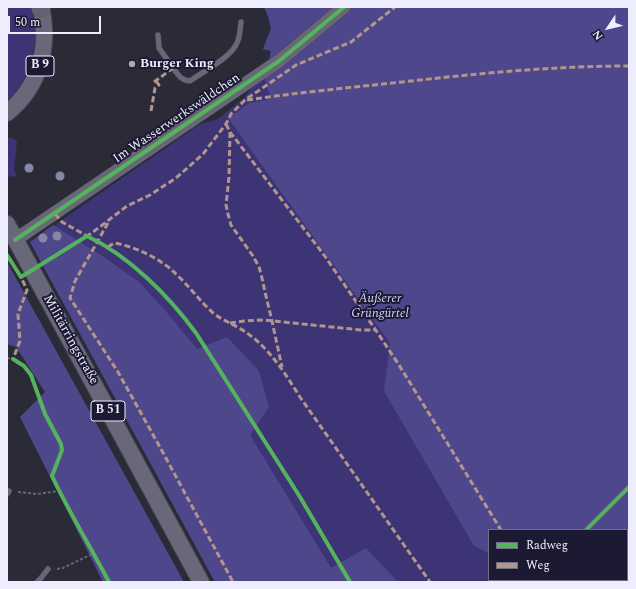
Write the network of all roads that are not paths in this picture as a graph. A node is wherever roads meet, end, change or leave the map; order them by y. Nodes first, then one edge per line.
1 (41, 7) edge
2 (344, 7) edge
3 (241, 22) dead end
4 (158, 35) dead end
5 (7, 113) edge
6 (7, 224) edge
7 (15, 240) junction
8 (48, 569) road end
9 (37, 582) edge
10 (201, 582) edge

1 - 5 main road, B 9
2 - 7 street, Im Wasserwerkswäldchen
3 - 4 lane
6 - 7 main road, Militärringstraße / B 51
7 - 10 main road, Militärringstraße / B 51
8 - 9 lane

